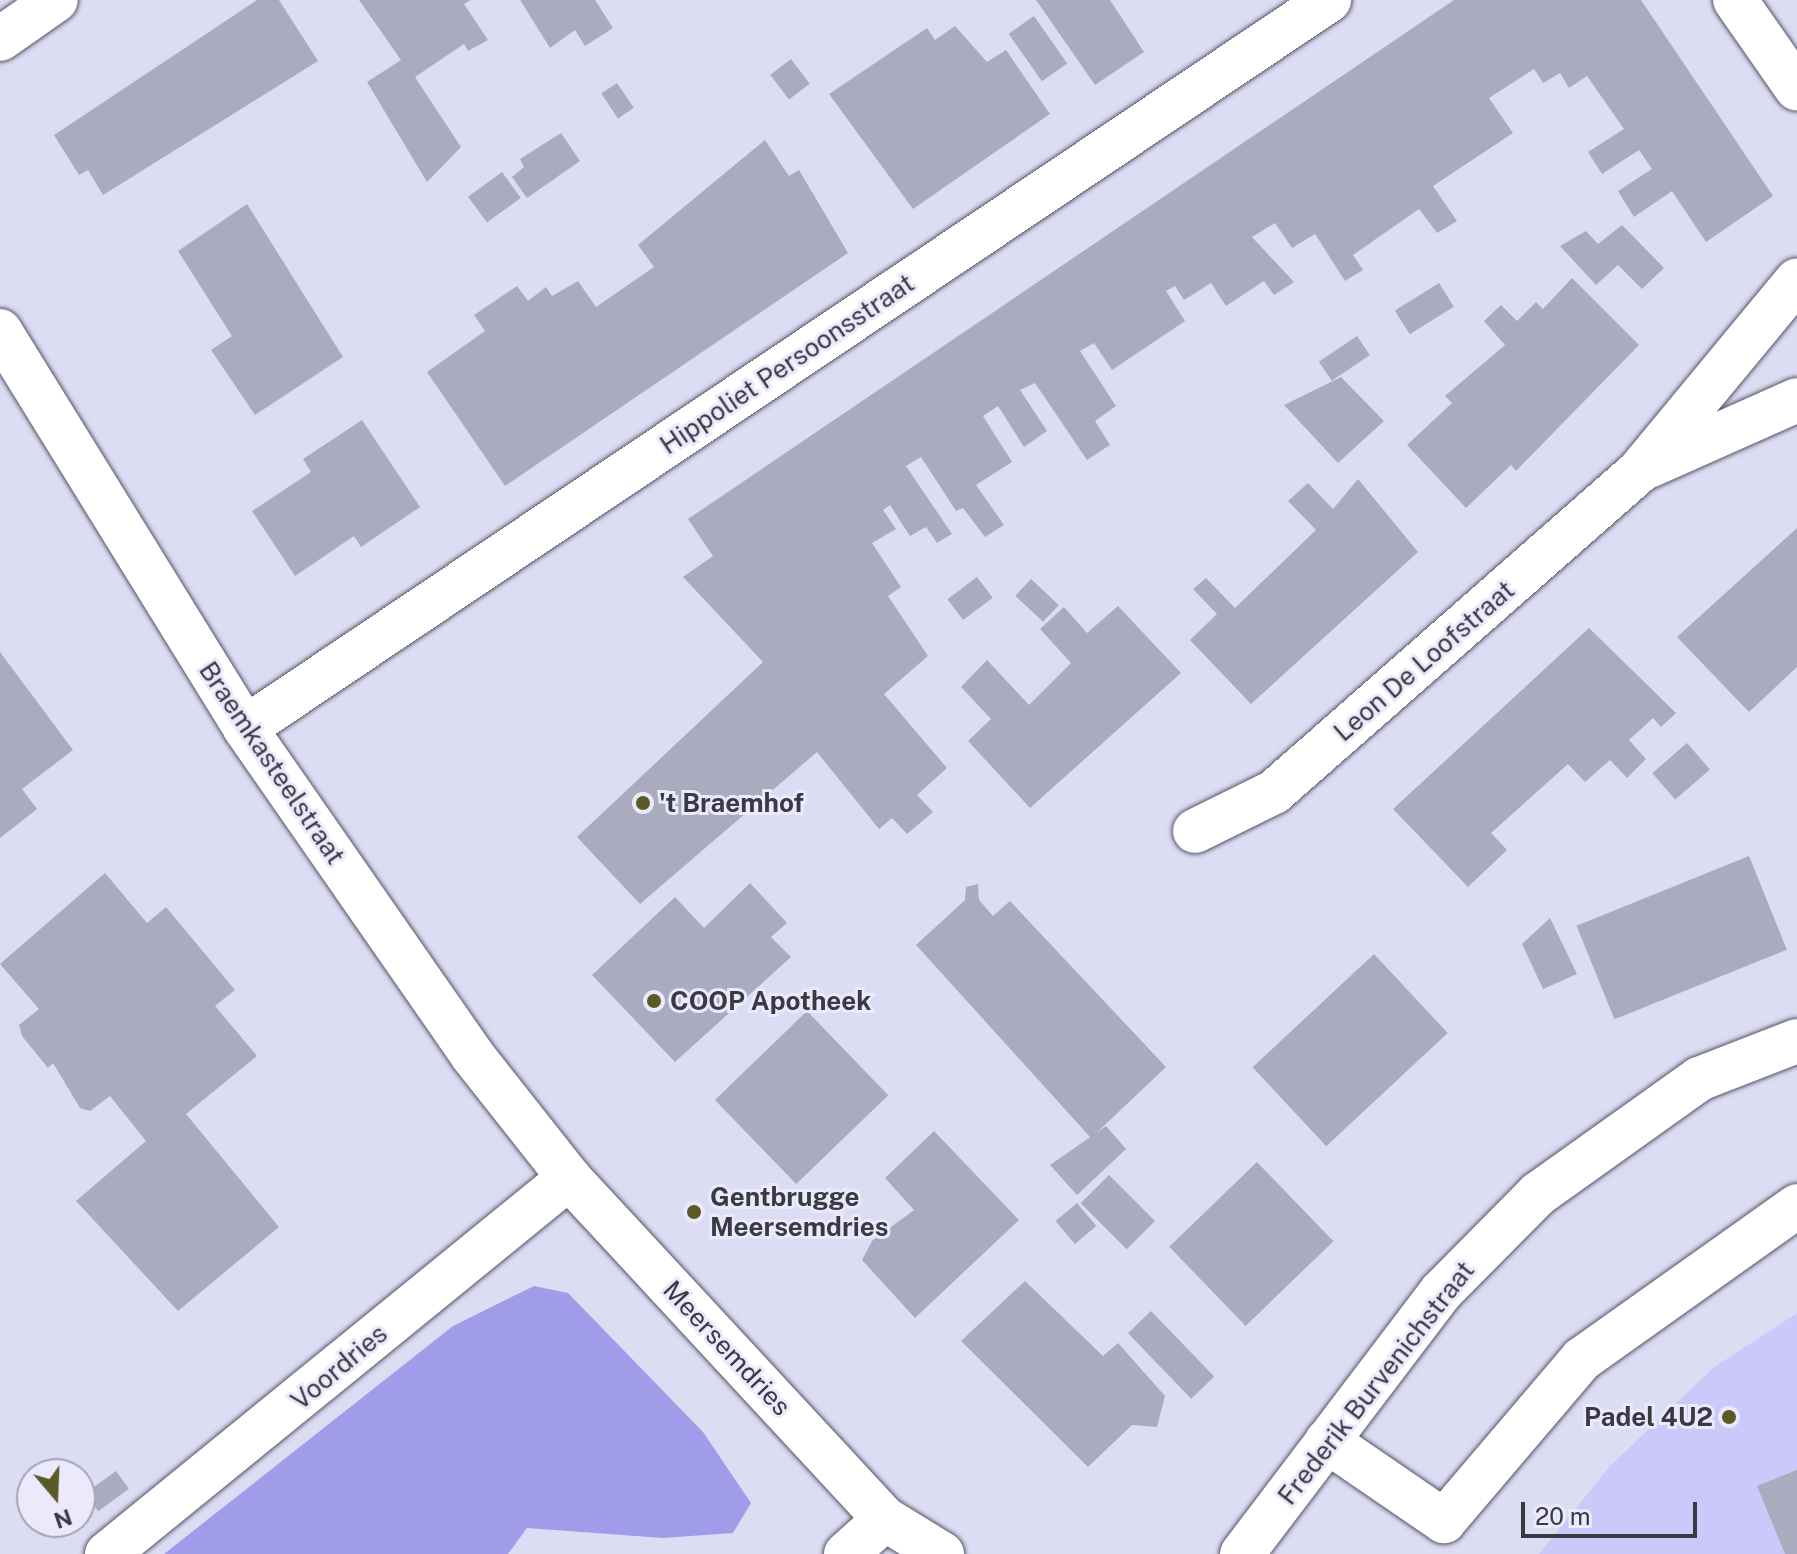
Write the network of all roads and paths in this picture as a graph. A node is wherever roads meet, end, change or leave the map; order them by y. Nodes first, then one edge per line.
1 (56, 0) edge
2 (1329, 0) edge
3 (1735, 0) edge
4 (0, 39) edge
5 (1797, 89) edge
6 (1797, 280) edge
7 (0, 331) edge
8 (1797, 400) edge
9 (1640, 470) junction
10 (245, 728) junction
11 (1195, 831) dead end
12 (1797, 1041) edge
13 (569, 1178) junction
14 (1797, 1206) edge
15 (1327, 1441) junction
16 (885, 1519) junction
17 (107, 1554) edge
18 (846, 1554) edge
19 (942, 1554) edge
20 (1242, 1554) edge

1 - 4 street
2 - 10 street, Hippoliet Persoonsstraat
3 - 5 street
6 - 9 street, Leon De Loofstraat
7 - 10 street, Braemkasteelstraat
8 - 9 street, Leon De Loofstraat
9 - 11 street, Leon De Loofstraat
10 - 13 street, Braemkasteelstraat
12 - 15 street, Frederik Burvenichstraat
13 - 16 street, Meersemdries
13 - 17 street, Voordries
14 - 15 street
15 - 20 street, Frederik Burvenichstraat
16 - 18 street
16 - 19 street, Meersemdries

